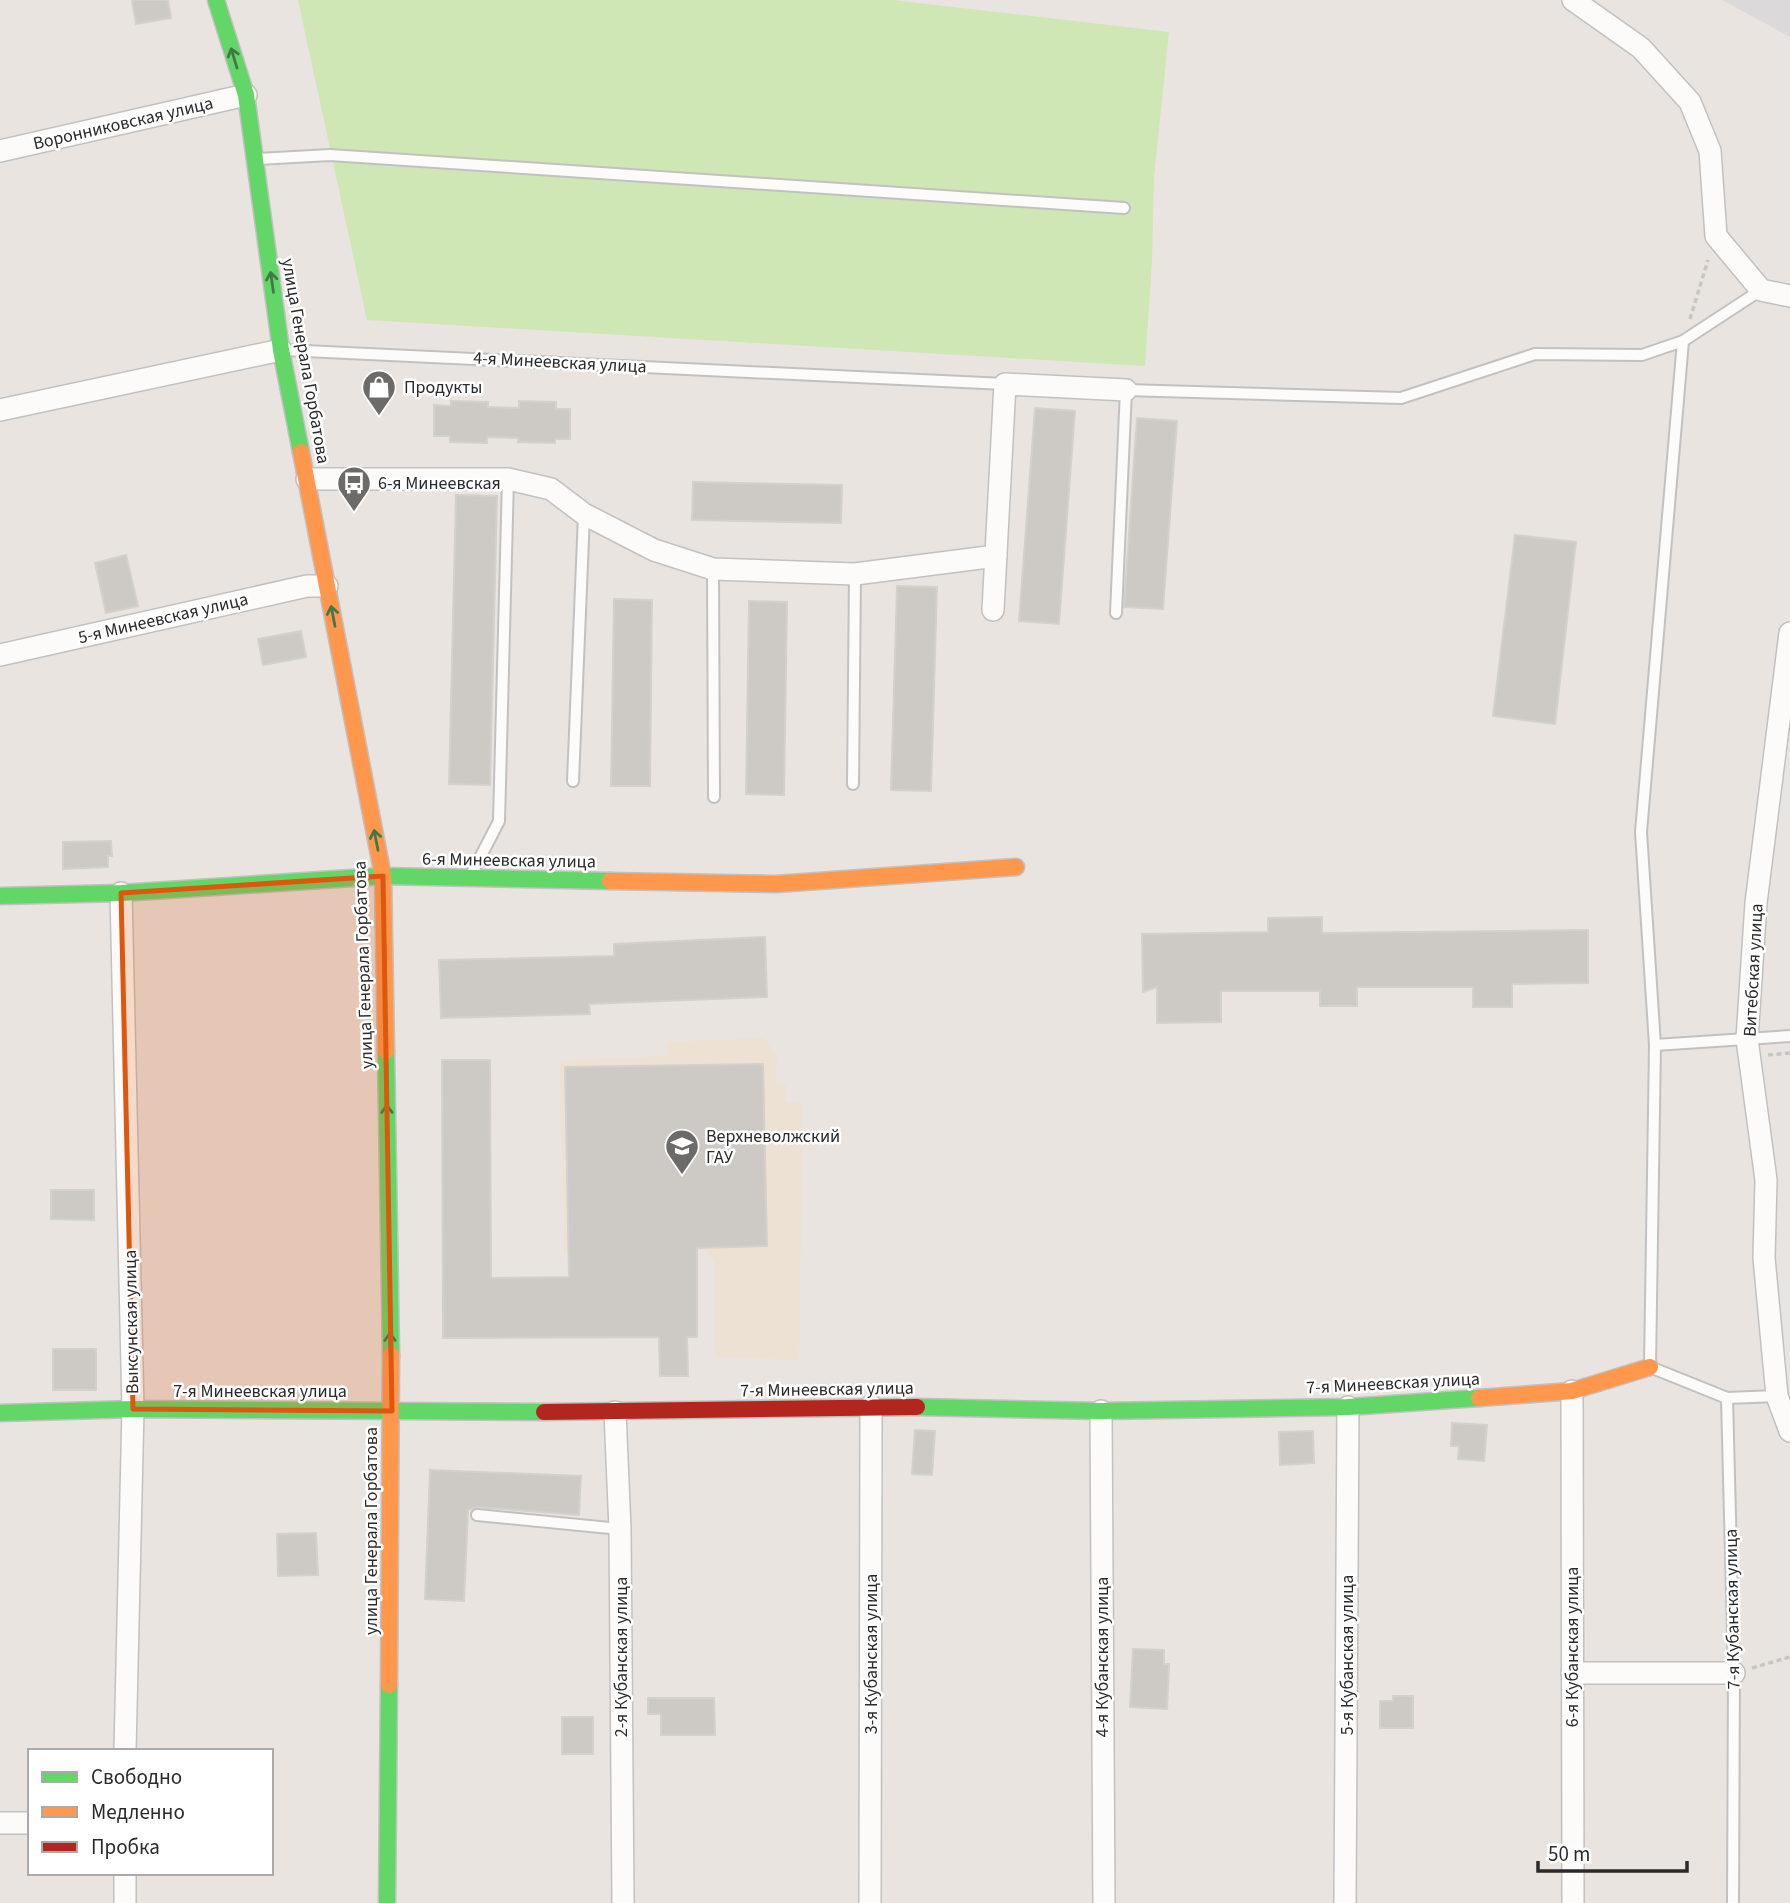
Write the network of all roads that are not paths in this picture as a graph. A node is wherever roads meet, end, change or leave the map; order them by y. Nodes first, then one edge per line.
1 (216, 0) edge
2 (1573, 0) edge
3 (246, 95) junction
4 (0, 150) edge
5 (255, 159) junction
6 (1124, 208) dead end
7 (1761, 290) junction
8 (1790, 296) edge
9 (1683, 341) junction
10 (281, 350) junction
11 (1005, 384) junction
12 (1126, 390) junction
13 (0, 410) edge
14 (307, 479) junction
15 (508, 479) junction
16 (584, 514) junction
17 (996, 556) junction
18 (713, 569) junction
19 (855, 574) junction
20 (327, 586) junction
21 (993, 610) dead end
22 (1116, 613) dead end
23 (1790, 633) edge
24 (0, 655) edge
25 (573, 781) dead end
26 (853, 783) dead end
27 (714, 797) dead end
28 (1016, 867) dead end
29 (383, 876) junction
30 (470, 878) junction
31 (121, 894) junction
32 (0, 897) edge
33 (1790, 1036) edge
34 (1747, 1039) junction
35 (1655, 1045) junction
36 (1650, 1367) junction
37 (1572, 1391) junction
38 (1777, 1396) junction
39 (1727, 1398) junction
40 (871, 1406) junction
41 (1348, 1406) junction
42 (133, 1409) junction
43 (392, 1411) junction
44 (1101, 1411) junction
45 (615, 1412) junction
46 (0, 1413) edge
47 (1790, 1432) edge
48 (477, 1515) dead end
49 (620, 1529) junction
50 (1572, 1673) junction
51 (1734, 1674) junction
52 (125, 1749) edge
53 (0, 1823) edge
54 (28, 1823) edge
55 (125, 1875) edge
56 (125, 1903) edge
57 (387, 1903) edge
58 (623, 1903) edge
59 (870, 1903) edge
60 (1104, 1903) edge
61 (1345, 1903) edge
62 (1573, 1903) edge
63 (1733, 1903) edge

3 -> 1 street, улица Генерала Горбатова
2 - 7 street
3 - 4 street, Воронниковская улица
3 - 5 street, улица Генерала Горбатова
5 - 6 lane
10 -> 5 street, улица Генерала Горбатова
7 - 8 street
7 - 9 lane
9 - 12 lane
9 - 35 lane
10 - 11 lane, 4-я Минеевская улица
10 - 13 street, 4-я Минеевская улица
10 - 14 street, улица Генерала Горбатова
11 - 12 street, 4-я Минеевская улица
11 - 17 street
12 - 22 lane
14 - 15 street
14 - 20 street, улица Генерала Горбатова
15 - 16 street
15 - 30 lane
16 - 18 street
16 - 25 lane
17 - 19 street
17 - 21 street
18 - 19 street
18 - 27 lane
19 - 26 lane
20 - 24 street, 5-я Минеевская улица
29 -> 20 street, улица Генерала Горбатова
23 - 34 street, Витебская улица
28 - 30 street, 6-я Минеевская улица
29 - 30 street, 6-я Минеевская улица
29 - 31 street, 6-я Минеевская улица
43 -> 29 street, улица Генерала Горбатова
31 - 32 street, 6-я Минеевская улица
31 - 42 street, Выксунская улица
33 - 34 lane
34 - 35 lane
34 - 38 street, Витебская улица
35 - 36 lane
36 - 37 street, 7-я Минеевская улица
36 - 39 lane
37 - 41 street, 7-я Минеевская улица
37 - 50 street, 6-я Кубанская улица
38 - 39 lane
38 - 47 street, Витебская улица
39 - 51 lane, 7-я Кубанская улица
40 - 44 street, 7-я Минеевская улица
40 - 45 street, 7-я Минеевская улица
40 - 59 street, 3-я Кубанская улица
41 - 44 street, 7-я Минеевская улица
41 - 61 street, 5-я Кубанская улица
42 - 43 street, 7-я Минеевская улица
42 - 46 street, 7-я Минеевская улица
42 - 52 street, Выксунская улица
43 - 45 street, 7-я Минеевская улица
43 - 57 street, улица Генерала Горбатова
44 - 60 street, 4-я Кубанская улица
45 - 49 street, 2-я Кубанская улица
48 - 49 lane
49 - 58 street, 2-я Кубанская улица
50 - 51 street
50 - 62 street, 6-я Кубанская улица
51 - 63 lane, 7-я Кубанская улица
53 - 54 street
55 - 56 street

